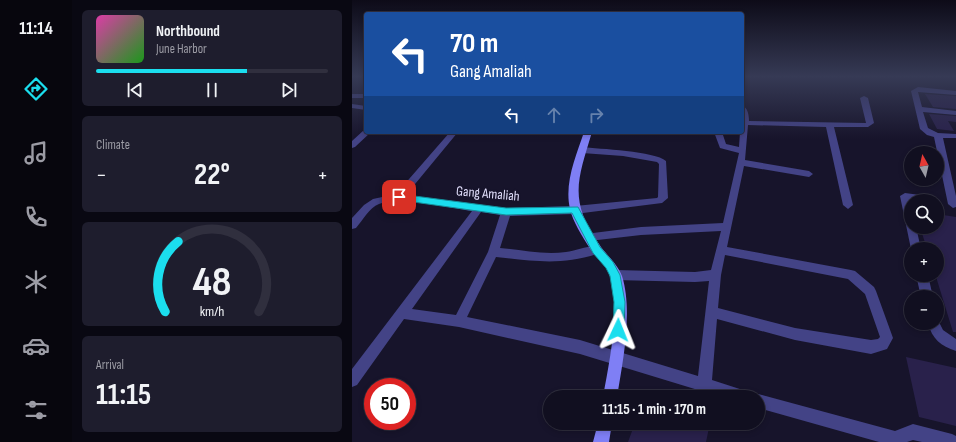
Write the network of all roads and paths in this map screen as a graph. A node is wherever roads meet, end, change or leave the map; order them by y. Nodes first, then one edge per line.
1 (864, 98) dead end
2 (916, 98) edge
3 (352, 106) edge
4 (364, 106) edge
5 (920, 110) junction
6 (744, 113) edge
7 (956, 113) edge
8 (744, 123) joint
9 (830, 126) junction
10 (365, 134) edge
11 (452, 134) edge
12 (587, 134) edge
13 (719, 134) edge
14 (744, 134) edge
15 (938, 135) junction
16 (956, 136) edge
17 (352, 145) edge
18 (582, 150) junction
19 (743, 151) junction
20 (740, 162) junction
21 (809, 174) dead end
22 (399, 197) junction
23 (944, 202) edge
24 (955, 204) edge
25 (848, 205) dead end
26 (479, 208) junction
27 (575, 210) junction
28 (506, 212) junction
29 (352, 225) edge
30 (727, 227) junction
31 (590, 237) junction
32 (596, 250) junction
33 (722, 250) junction
34 (493, 252) junction
35 (615, 275) junction
36 (715, 275) junction
37 (711, 312) junction
38 (401, 313) junction
39 (459, 321) junction
40 (936, 330) edge
41 (956, 344) edge
42 (617, 358) junction
43 (352, 380) edge
44 (704, 386) junction
45 (611, 390) edge
46 (719, 390) edge
47 (765, 403) edge
48 (604, 430) edge
49 (897, 441) edge
50 (601, 442) edge
51 (952, 442) edge

1 - 9 street
2 - 5 street
3 - 4 street
5 - 7 street
5 - 15 street
6 - 8 street
8 - 9 street
9 - 25 street
10 - 17 street
11 - 22 street
12 - 18 main road
13 - 19 street
14 - 19 street
15 - 16 street
15 - 24 street
18 - 27 main road
18 - 27 street, Gang Amaliah
19 - 20 street
20 - 21 street
20 - 30 street
22 - 26 street, Gang Amaliah
22 - 29 street, Gang Amaliah
23 - 24 street
26 - 28 street, Gang Amaliah
26 - 38 street
27 - 28 street, Gang Amaliah
27 - 31 main road
28 - 34 street
30 - 31 street
30 - 33 street
31 - 32 main road
32 - 34 street
32 - 35 main road
33 - 36 street
33 - 37 street
34 - 39 street
35 - 36 street
35 - 42 main road
36 - 37 street
37 - 44 street
38 - 39 street
38 - 43 street
39 - 42 street
40 - 41 street
42 - 44 street
42 - 45 main road
44 - 46 street
47 - 49 street
48 - 50 main road
49 - 51 street

